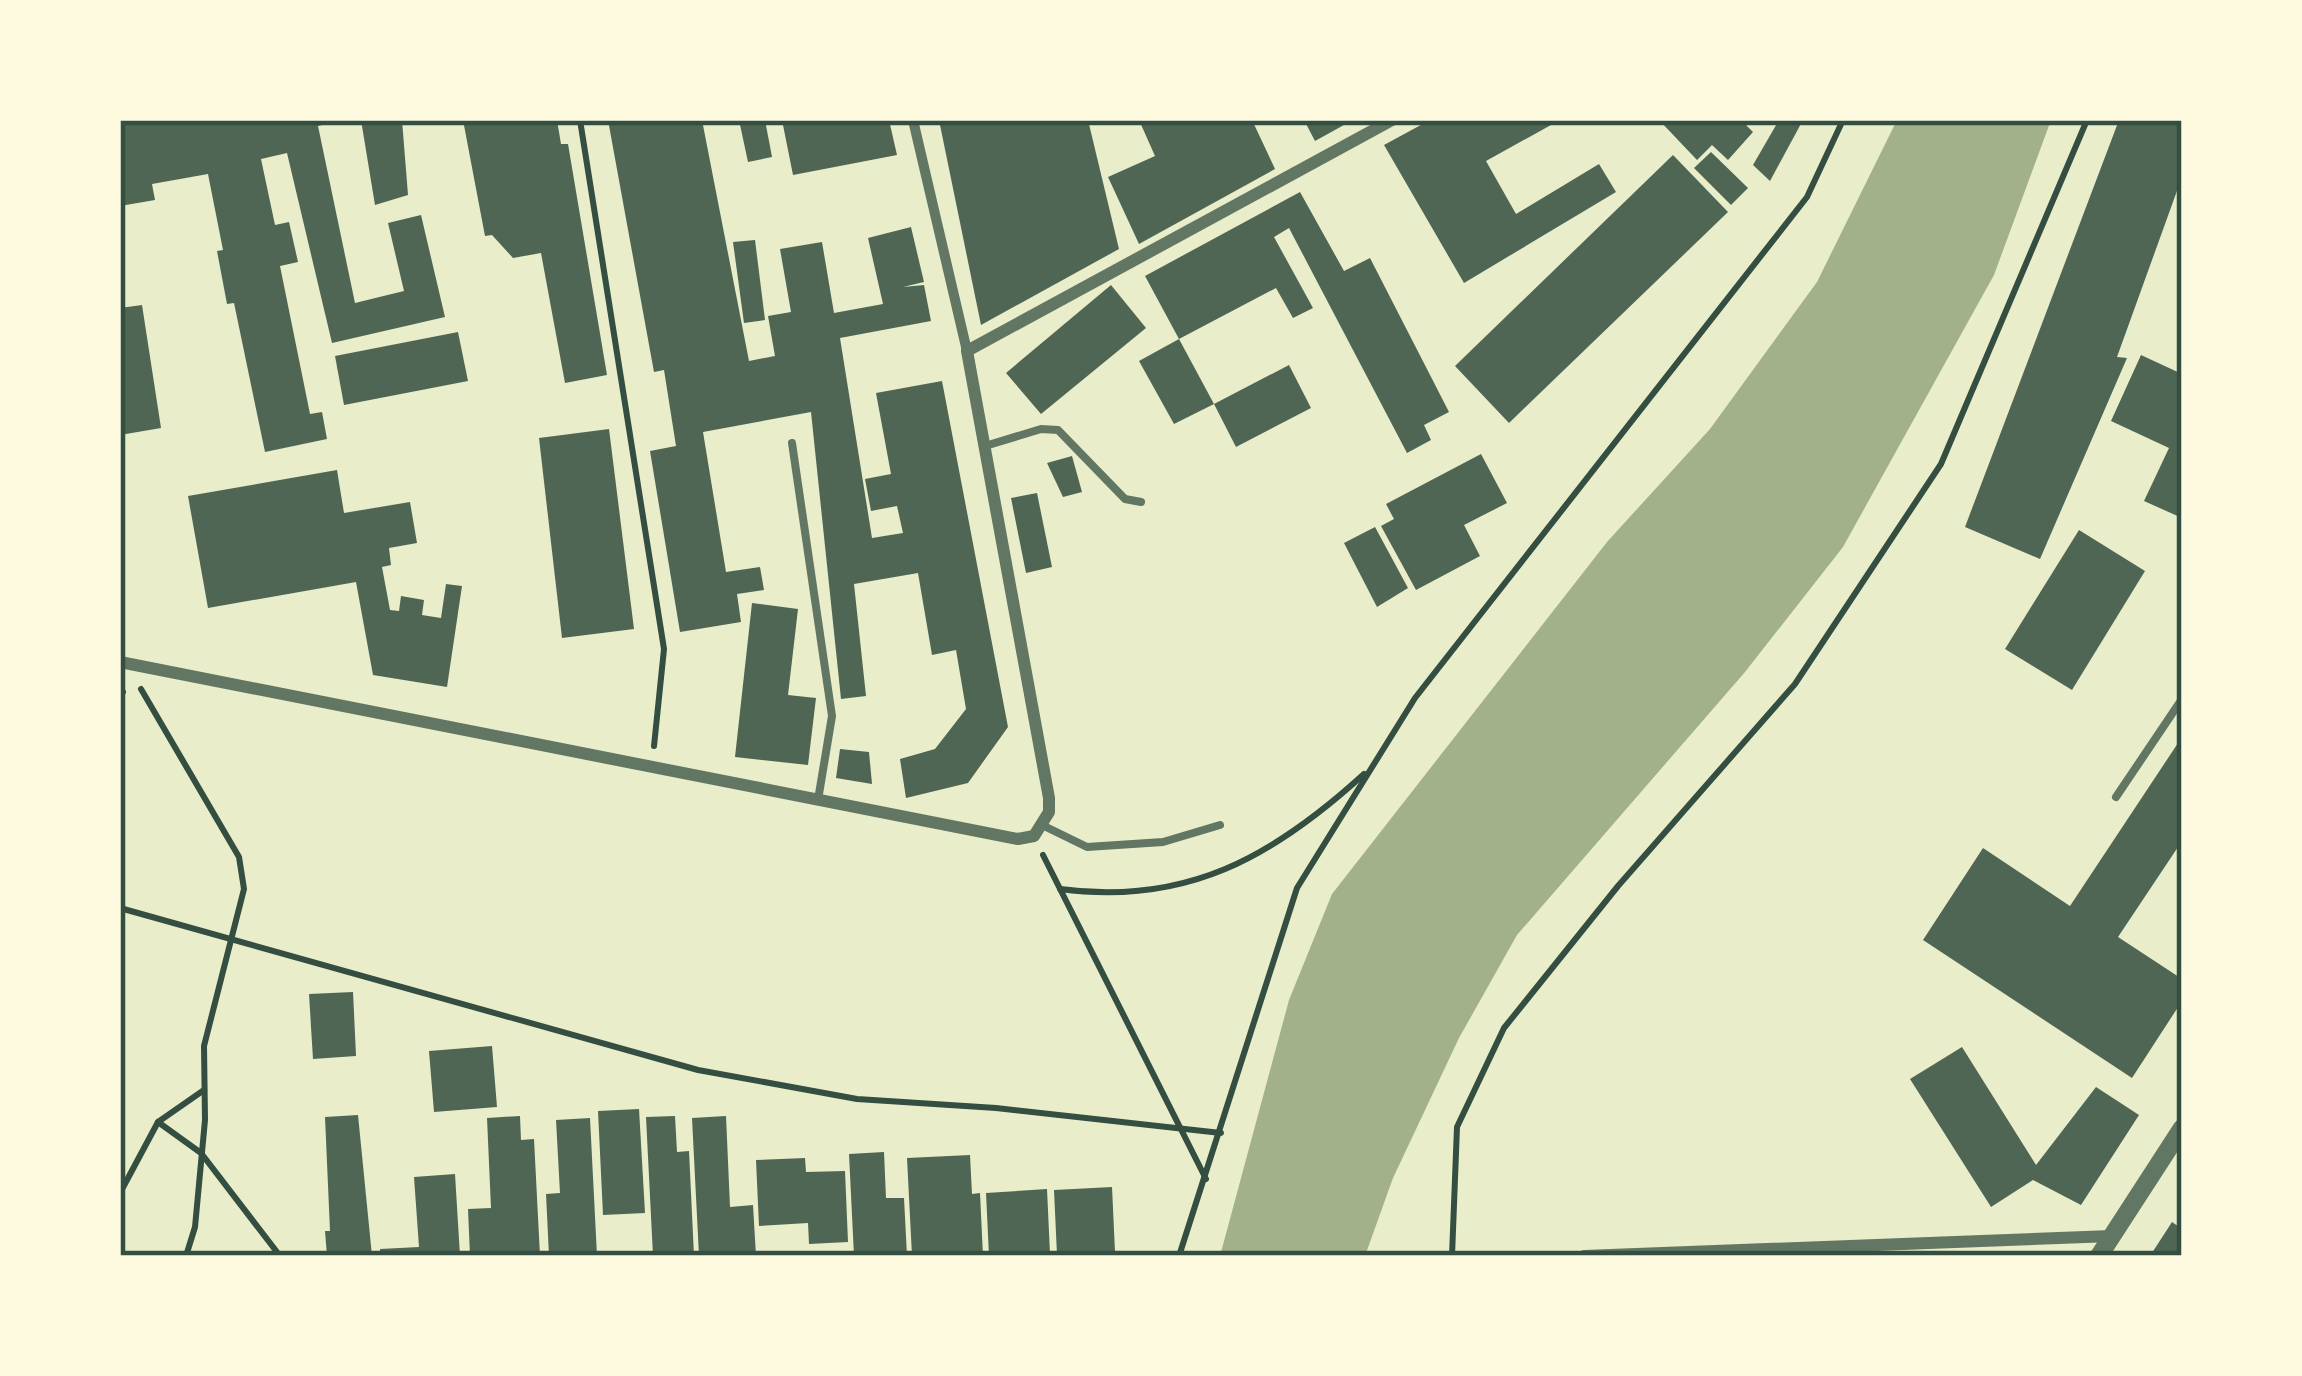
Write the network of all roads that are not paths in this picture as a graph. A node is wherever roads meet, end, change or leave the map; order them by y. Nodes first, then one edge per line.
1 (913, 120) edge
2 (1392, 120) edge
3 (967, 351) junction
4 (792, 443) dead end
5 (985, 446) junction
6 (1141, 502) dead end
7 (127, 663) edge
8 (2182, 699) edge
9 (2116, 797) dead end
10 (818, 800) junction
11 (1220, 825) dead end
12 (1038, 830) junction
13 (2182, 1128) edge
14 (2112, 1236) junction
15 (1584, 1256) edge
16 (2098, 1256) edge

1 - 3 street
2 - 3 street
3 - 5 street
4 - 10 lane
5 - 6 lane
5 - 12 street
7 - 10 street
8 - 9 lane
10 - 12 street
11 - 12 lane
13 - 14 street
14 - 15 street
14 - 16 street

